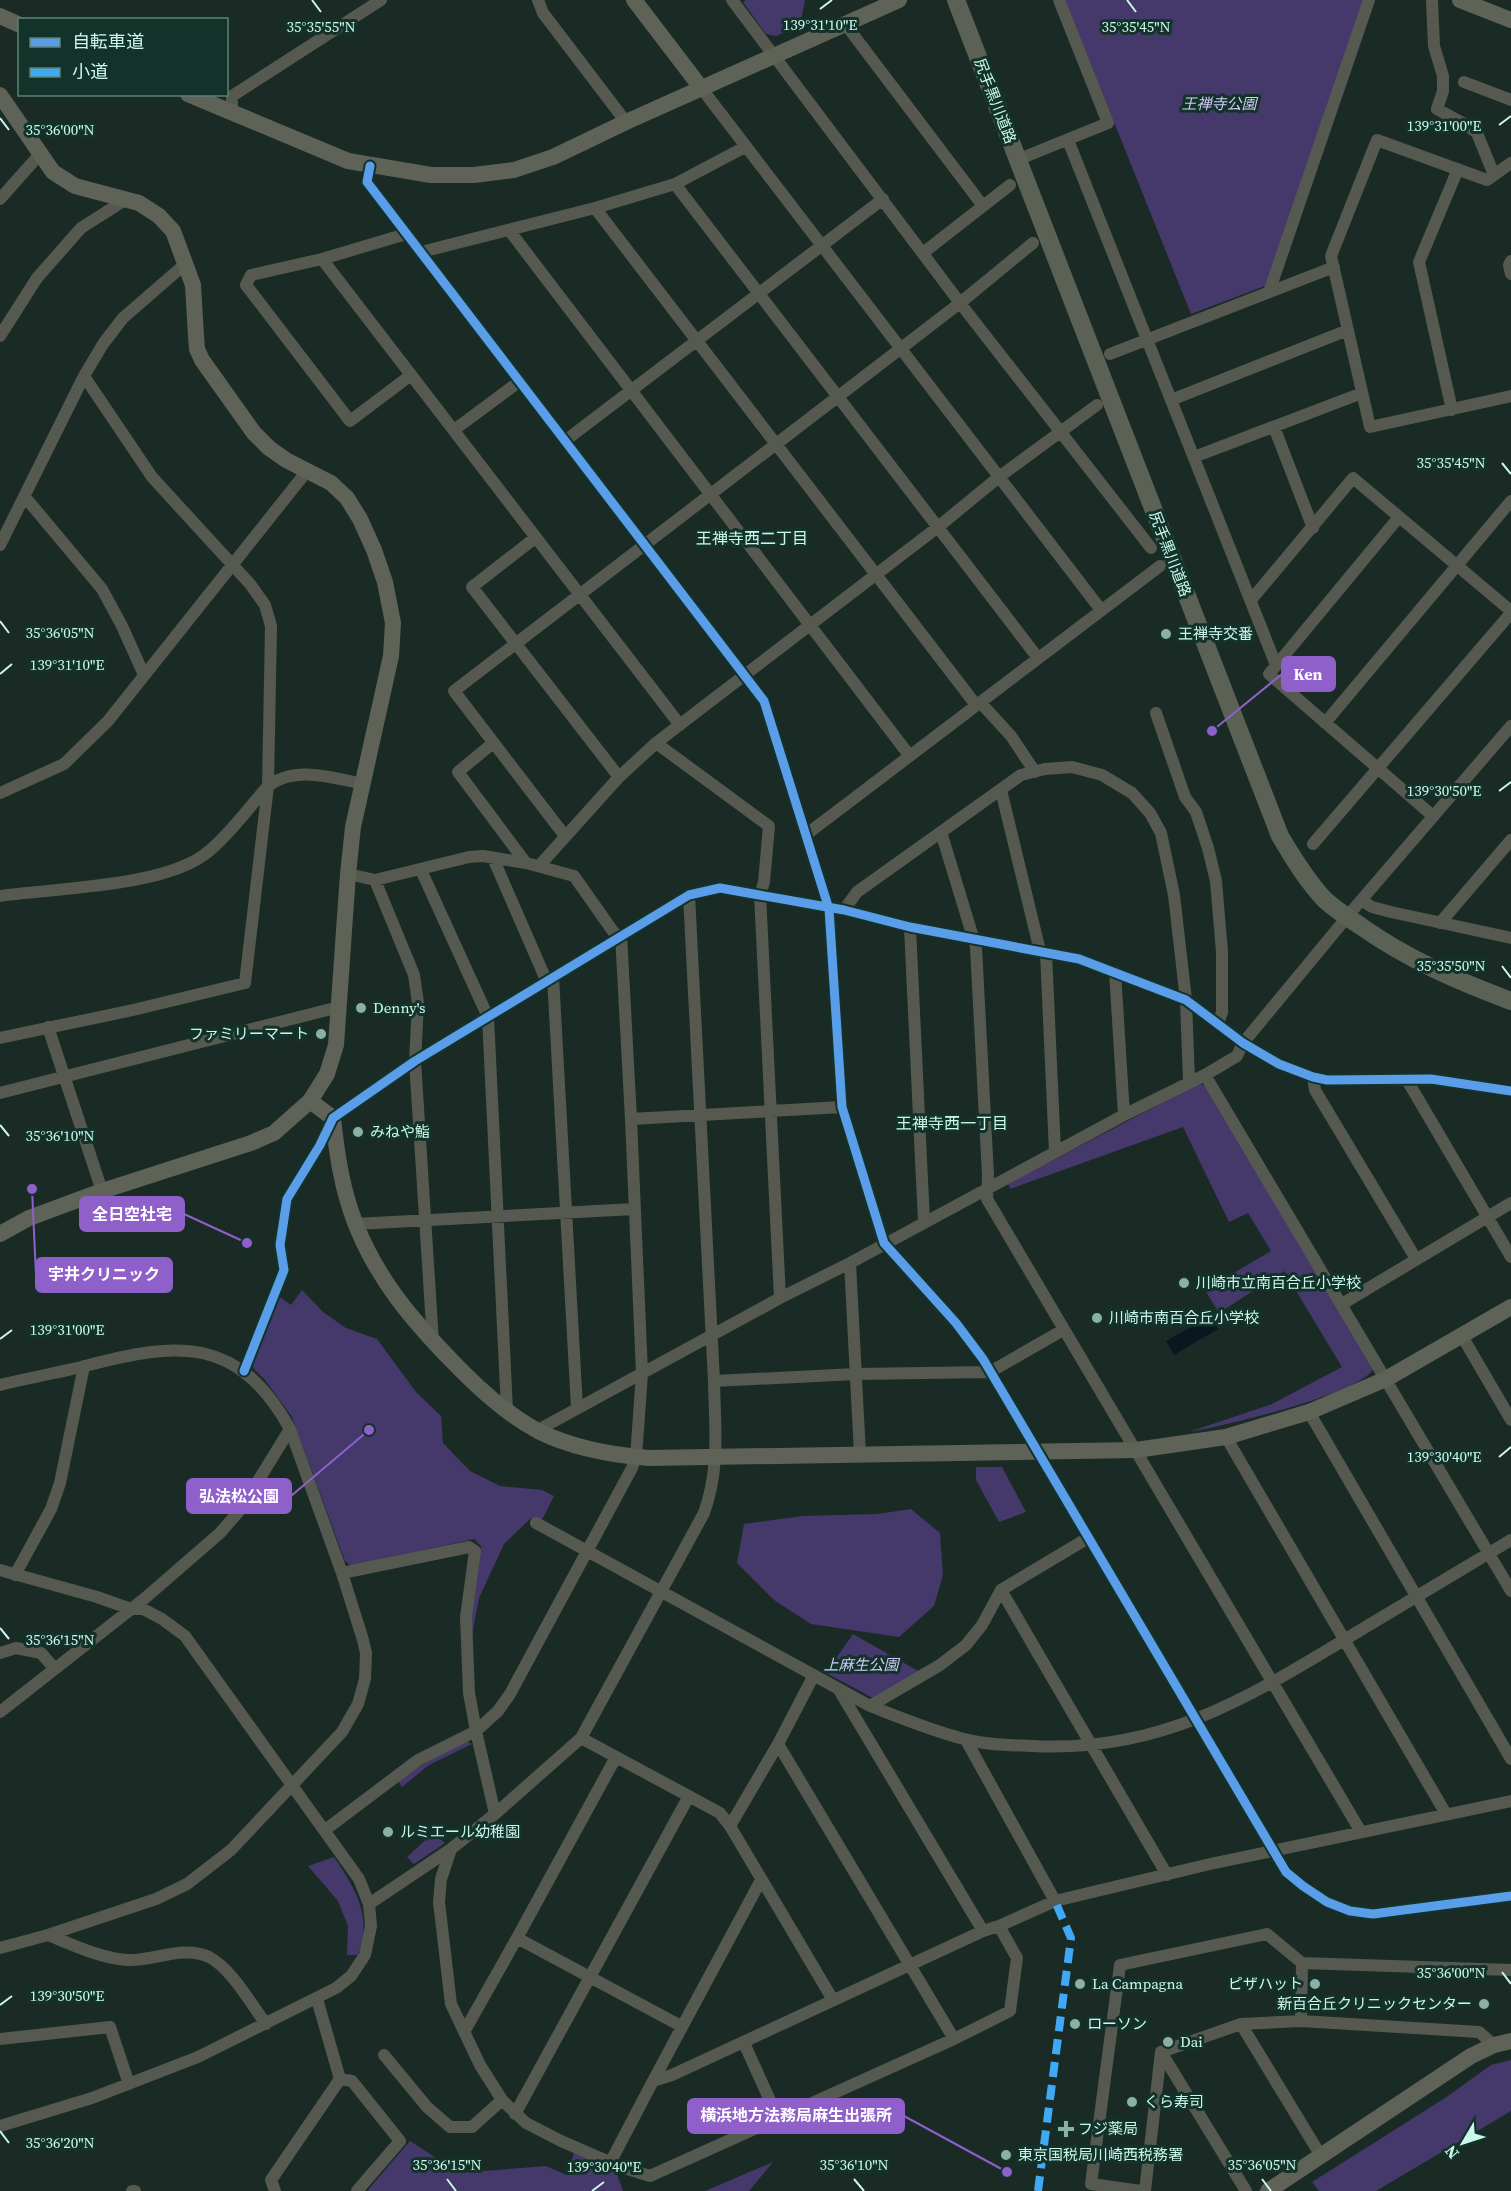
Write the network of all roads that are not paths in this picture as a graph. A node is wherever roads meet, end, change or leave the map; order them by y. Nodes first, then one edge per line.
1 (381, 0) edge
2 (538, 0) edge
3 (732, 0) edge
4 (899, 0) edge
5 (956, 0) edge
6 (1059, 0) edge
7 (1369, 0) edge
8 (1432, 0) edge
9 (1460, 0) edge
10 (641, 2) edge
11 (0, 16) edge
12 (1511, 20) edge
13 (18, 24) edge
14 (846, 25) junction
15 (775, 57) junction
16 (1464, 82) dead end
17 (702, 89) junction
18 (0, 95) edge
19 (192, 96) edge
20 (1511, 100) edge
21 (232, 114) junction
22 (626, 122) junction
23 (1068, 140) junction
24 (745, 147) junction
25 (40, 154) junction
26 (1017, 160) junction
27 (1511, 163) edge
28 (370, 166) junction
29 (1458, 169) junction
30 (1494, 175) junction
31 (675, 184) junction
32 (1010, 185) dead end
33 (0, 199) edge
34 (883, 199) junction
35 (125, 200) junction
36 (983, 206) junction
37 (595, 208) junction
38 (509, 230) junction
39 (406, 234) junction
40 (1033, 243) dead end
41 (821, 246) junction
42 (421, 252) junction
43 (923, 253) junction
44 (322, 259) junction
45 (1511, 261) edge
46 (184, 265) junction
47 (1334, 267) junction
48 (1511, 274) edge
49 (1269, 292) junction
50 (759, 293) junction
51 (960, 303) junction
52 (1348, 330) junction
53 (0, 336) edge
54 (1147, 339) junction
55 (696, 341) junction
56 (900, 348) junction
57 (1110, 354) dead end
58 (411, 375) junction
59 (84, 376) junction
60 (520, 381) junction
61 (631, 390) junction
62 (1362, 393) junction
63 (838, 396) junction
64 (1511, 396) edge
65 (1171, 400) junction
66 (1097, 405) dead end
67 (1452, 410) junction
68 (1274, 427) junction
69 (454, 430) junction
70 (1060, 431) junction
71 (566, 440) junction
72 (775, 444) junction
73 (1194, 457) junction
74 (307, 471) junction
75 (999, 477) junction
76 (710, 494) junction
77 (25, 497) junction
78 (1511, 501) edge
79 (1399, 517) junction
80 (938, 527) junction
81 (1313, 528) junction
82 (536, 538) junction
83 (644, 544) junction
84 (0, 545) edge
85 (1151, 548) dead end
86 (1457, 565) junction
87 (233, 566) junction
88 (1160, 566) dead end
89 (876, 575) junction
90 (579, 594) junction
91 (1251, 600) junction
92 (1101, 610) junction
93 (1511, 612) edge
94 (810, 626) junction
95 (515, 644) junction
96 (1038, 658) junction
97 (1276, 665) junction
98 (144, 675) junction
99 (745, 675) junction
100 (978, 703) junction
101 (1156, 713) dead end
102 (1325, 723) junction
103 (680, 724) junction
104 (1511, 726) edge
105 (493, 743) junction
106 (656, 743) junction
107 (909, 756) junction
108 (1379, 769) junction
109 (1035, 772) junction
110 (619, 777) junction
111 (364, 784) junction
112 (268, 786) junction
113 (1001, 790) junction
114 (0, 793) edge
115 (1433, 816) junction
116 (941, 832) junction
117 (807, 834) junction
118 (565, 836) junction
119 (1511, 840) edge
120 (1313, 844) dead end
121 (493, 858) junction
122 (526, 863) junction
123 (540, 866) junction
124 (422, 870) junction
125 (348, 874) junction
126 (375, 880) junction
127 (689, 895) junction
128 (760, 895) junction
129 (0, 896) edge
130 (1361, 900) junction
131 (829, 909) junction
132 (844, 910) junction
133 (1348, 917) junction
134 (1440, 923) junction
135 (910, 927) junction
136 (619, 936) junction
137 (972, 938) junction
138 (1511, 938) edge
139 (1043, 952) junction
140 (1115, 972) junction
141 (550, 979) junction
142 (1186, 1000) junction
143 (1511, 1002) edge
144 (339, 1007) junction
145 (488, 1017) junction
146 (1218, 1024) junction
147 (48, 1027) junction
148 (0, 1038) edge
149 (1243, 1043) junction
150 (415, 1061) junction
151 (1205, 1075) junction
152 (64, 1076) junction
153 (1313, 1077) junction
154 (1407, 1080) junction
155 (1188, 1082) junction
156 (0, 1093) edge
157 (1509, 1093) edge
158 (310, 1101) junction
159 (842, 1107) junction
160 (770, 1111) junction
161 (701, 1115) junction
162 (1124, 1115) junction
163 (333, 1118) junction
164 (631, 1119) junction
165 (1055, 1152) junction
166 (987, 1188) junction
167 (102, 1191) junction
168 (1511, 1203) edge
169 (634, 1209) junction
170 (566, 1213) junction
171 (496, 1216) junction
172 (1488, 1217) junction
173 (424, 1220) junction
174 (924, 1222) junction
175 (356, 1224) junction
176 (0, 1234) edge
177 (884, 1243) junction
178 (1511, 1257) edge
179 (1416, 1259) junction
180 (850, 1263) junction
181 (780, 1298) junction
182 (1342, 1304) junction
183 (1511, 1307) edge
184 (1063, 1330) junction
185 (711, 1335) junction
186 (1462, 1336) junction
187 (433, 1342) junction
188 (84, 1366) junction
189 (244, 1371) junction
190 (990, 1372) junction
191 (642, 1373) junction
192 (856, 1374) junction
193 (1386, 1378) junction
194 (714, 1381) junction
195 (0, 1385) edge
196 (577, 1408) junction
197 (507, 1410) junction
198 (1309, 1412) junction
199 (1511, 1420) edge
200 (290, 1429) junction
201 (538, 1430) junction
202 (1226, 1437) junction
203 (1136, 1450) junction
204 (1036, 1451) junction
205 (860, 1454) junction
206 (636, 1457) junction
207 (716, 1457) junction
208 (536, 1523) dead end
209 (1088, 1538) junction
210 (1511, 1540) edge
211 (588, 1550) junction
212 (1489, 1554) junction
213 (0, 1570) edge
214 (342, 1573) junction
215 (15, 1575) junction
216 (1001, 1590) junction
217 (662, 1591) junction
218 (1511, 1592) edge
219 (1416, 1596) junction
220 (131, 1609) junction
221 (1344, 1640) junction
222 (0, 1653) edge
223 (54, 1668) junction
224 (814, 1675) junction
225 (1272, 1683) junction
226 (839, 1689) junction
227 (870, 1706) junction
228 (0, 1712) edge
229 (1195, 1720) junction
230 (476, 1731) junction
231 (581, 1738) junction
232 (966, 1740) junction
233 (778, 1744) junction
234 (1091, 1745) junction
235 (616, 1756) junction
236 (1511, 1759) edge
237 (293, 1786) junction
238 (689, 1796) junction
239 (1511, 1801) edge
240 (495, 1814) junction
241 (1446, 1814) junction
242 (730, 1826) junction
243 (325, 1830) junction
244 (1361, 1832) junction
245 (451, 1849) junction
246 (1273, 1851) junction
247 (1167, 1875) junction
248 (761, 1880) junction
249 (1511, 1896) edge
250 (1055, 1901) junction
251 (369, 1904) junction
252 (999, 1926) junction
253 (983, 1931) junction
254 (48, 1935) junction
255 (517, 1938) junction
256 (0, 1948) edge
257 (1302, 1963) junction
258 (910, 1966) junction
259 (1511, 1971) edge
260 (590, 1977) junction
261 (317, 2000) junction
262 (832, 2000) junction
263 (1301, 2021) junction
264 (266, 2024) junction
265 (1241, 2024) junction
266 (681, 2026) junction
267 (464, 2032) junction
268 (0, 2039) edge
269 (954, 2039) junction
270 (1511, 2041) edge
271 (744, 2043) junction
272 (1494, 2045) junction
273 (1161, 2052) junction
274 (384, 2055) dead end
275 (340, 2079) junction
276 (653, 2080) junction
277 (129, 2084) junction
278 (502, 2100) junction
279 (516, 2114) junction
280 (778, 2118) junction
281 (0, 2126) edge
282 (1321, 2156) junction
283 (610, 2163) junction
284 (275, 2191) edge
285 (357, 2191) edge
286 (1143, 2191) edge
287 (1246, 2191) edge
288 (1268, 2191) edge

1 - 21 street
2 - 22 street
3 - 15 street
4 - 14 street
5 - 26 main road, 尻手黒川道路
6 - 23 street
7 - 49 street
8 - 30 street
9 - 12 street
10 - 17 street
11 - 13 street
14 - 15 street
14 - 36 street
15 - 17 street
15 - 34 street
16 - 20 street
17 - 22 street
17 - 24 street
18 - 25 street
19 - 21 street
21 - 28 street
22 - 28 street
23 - 26 street
23 - 54 street
24 - 31 street
24 - 41 street
25 - 33 street
25 - 35 street
26 - 133 main road, 尻手黒川道路
27 - 30 street
28 - 39 street
29 - 30 street
29 - 47 street
29 - 67 street
31 - 37 street
31 - 50 street
32 - 36 street
34 - 41 street
34 - 43 street
35 - 46 street
35 - 53 street
36 - 43 street
37 - 38 street
37 - 55 street
38 - 42 street
38 - 61 street
39 - 42 street
39 - 44 street
40 - 51 street
41 - 50 street
41 - 56 street
42 - 60 street
43 - 51 street
44 - 58 street
44 - 58 street
45 - 48 street
46 - 59 street
46 - 74 street
47 - 49 street
47 - 52 street
49 - 54 street
50 - 55 street
50 - 63 street
51 - 56 street
51 - 70 street
52 - 62 street
52 - 65 street
54 - 57 street
54 - 65 street
55 - 61 street
55 - 72 street
56 - 63 street
56 - 75 street
58 - 69 street
59 - 77 street
59 - 87 street
60 - 69 street
60 - 71 street
61 - 71 street
61 - 76 street
62 - 67 street
62 - 68 street
63 - 72 street
63 - 80 street
64 - 67 street
65 - 73 street
66 - 70 street
68 - 73 street
68 - 81 street
69 - 82 street
70 - 75 street
70 - 85 street
71 - 83 street
72 - 76 street
72 - 89 street
73 - 91 street
74 - 87 street
74 - 111 street
75 - 80 street
75 - 92 street
76 - 83 street
76 - 94 street
77 - 84 street
77 - 98 street
78 - 86 street
79 - 81 street
79 - 86 street
79 - 97 street
80 - 89 street
80 - 96 street
81 - 91 street
82 - 90 street
82 - 95 street
83 - 90 street
83 - 99 street
86 - 93 street
86 - 102 street
87 - 98 street
87 - 112 street
88 - 92 street
89 - 94 street
89 - 100 street
90 - 95 street
90 - 103 street
91 - 97 street
92 - 96 street
93 - 108 street
94 - 99 street
94 - 107 street
95 - 105 street
95 - 110 street
96 - 100 street
97 - 102 street
98 - 114 street
99 - 103 street
99 - 117 street
100 - 107 street
100 - 109 street
101 - 146 street
102 - 108 street
103 - 106 street
104 - 115 street
105 - 118 street
105 - 122 street
106 - 110 street
106 - 128 street
107 - 117 street
108 - 115 street
108 - 120 street
109 - 113 street
109 - 142 street
110 - 118 street
111 - 112 street
111 - 125 street
112 - 129 street
112 - 147 street
113 - 116 street
113 - 139 street
115 - 130 street
116 - 132 street
116 - 137 street
117 - 131 street
118 - 123 street
119 - 134 street
121 - 122 street
121 - 124 street
121 - 141 street
122 - 123 street
123 - 136 street
124 - 126 street
124 - 145 street
125 - 126 street
125 - 144 street
126 - 150 street
127 - 128 street
127 - 136 street
127 - 161 street
128 - 131 street
128 - 160 street
130 - 133 street
130 - 134 street
131 - 132 street
131 - 159 street
132 - 135 street
133 - 143 main road, 尻手黒川道路
133 - 149 street
134 - 138 street
135 - 137 street
135 - 174 street
136 - 141 street
136 - 164 street
137 - 139 street
137 - 166 street
139 - 140 street
139 - 165 street
140 - 142 street
140 - 162 street
141 - 145 street
141 - 170 street
142 - 146 street
142 - 155 street
144 - 152 street
144 - 158 street
145 - 150 street
145 - 171 street
146 - 149 street
147 - 148 street
147 - 152 street
149 - 151 street
149 - 153 street
150 - 163 street
150 - 173 street
151 - 155 street
151 - 182 street
152 - 156 street
152 - 167 street
153 - 154 street
153 - 179 street
154 - 157 street
154 - 172 street
155 - 162 street
158 - 163 street
158 - 167 street
159 - 160 street
159 - 177 street
160 - 161 street
160 - 181 street
161 - 164 street
161 - 185 street
162 - 165 street
163 - 175 street
163 - 189 street
164 - 169 street
165 - 166 street
166 - 174 street
166 - 184 street
167 - 176 street
168 - 172 street
169 - 170 street
169 - 191 street
170 - 171 street
170 - 196 street
171 - 173 street
171 - 197 street
172 - 178 street
172 - 179 street
173 - 175 street
173 - 187 street
174 - 177 street
175 - 187 street
177 - 180 street
177 - 190 street
179 - 182 street
180 - 181 street
180 - 192 street
181 - 185 street
182 - 193 street
183 - 186 street
184 - 190 street
184 - 203 street
185 - 191 street
185 - 194 street
186 - 193 street
186 - 199 street
187 - 197 street
188 - 189 street
188 - 195 street
188 - 215 street
189 - 200 street
190 - 192 street
190 - 204 street
191 - 196 street
191 - 206 street
192 - 194 street
192 - 205 street
193 - 198 street
193 - 212 street
194 - 207 street
196 - 201 street
197 - 201 street
198 - 202 street
198 - 219 street
200 - 214 street
200 - 220 street
201 - 206 street
202 - 203 street
202 - 221 street
203 - 204 street
203 - 225 street
204 - 205 street
204 - 209 street
205 - 207 street
206 - 207 street
206 - 211 street
207 - 217 street
208 - 211 street
209 - 216 street
209 - 229 street
210 - 212 street
211 - 217 street
211 - 230 street
212 - 218 street
212 - 219 street
213 - 215 street
214 - 230 street
214 - 237 street
215 - 220 street
216 - 227 street
216 - 234 street
217 - 224 street
217 - 231 street
219 - 221 street
219 - 236 street
220 - 223 street
220 - 237 street
221 - 225 street
221 - 241 street
222 - 223 street
223 - 228 street
224 - 226 street
224 - 233 street
225 - 229 street
225 - 244 street
226 - 227 street
226 - 253 street
227 - 232 street
229 - 234 street
229 - 246 street
230 - 240 street
230 - 243 street
231 - 235 street
231 - 240 street
232 - 234 street
232 - 250 street
233 - 242 street
233 - 258 street
234 - 247 street
235 - 238 street
235 - 255 street
237 - 243 street
237 - 254 street
238 - 242 street
238 - 260 street
239 - 241 street
240 - 245 street
241 - 244 street
242 - 248 street
243 - 251 street
244 - 246 street
245 - 251 street
245 - 267 street
246 - 247 street
246 - 249 street
247 - 250 street
248 - 262 street
248 - 266 street
250 - 252 street
251 - 261 street
252 - 253 street
252 - 269 street
253 - 258 street
254 - 256 street
254 - 264 street
255 - 260 street
255 - 267 street
257 - 259 street
257 - 263 street
257 - 286 street
258 - 262 street
258 - 269 street
260 - 266 street
260 - 279 street
261 - 264 street
261 - 275 street
262 - 271 street
263 - 265 street
263 - 272 street
264 - 277 street
265 - 273 street
265 - 282 street
266 - 276 street
267 - 278 street
268 - 277 street
269 - 280 street
270 - 272 street
271 - 276 street
271 - 280 street
272 - 282 street
273 - 286 street
273 - 287 street
274 - 278 street
275 - 284 street
275 - 285 street
276 - 283 street
277 - 281 street
278 - 279 street
279 - 283 street
280 - 283 street
282 - 288 street

